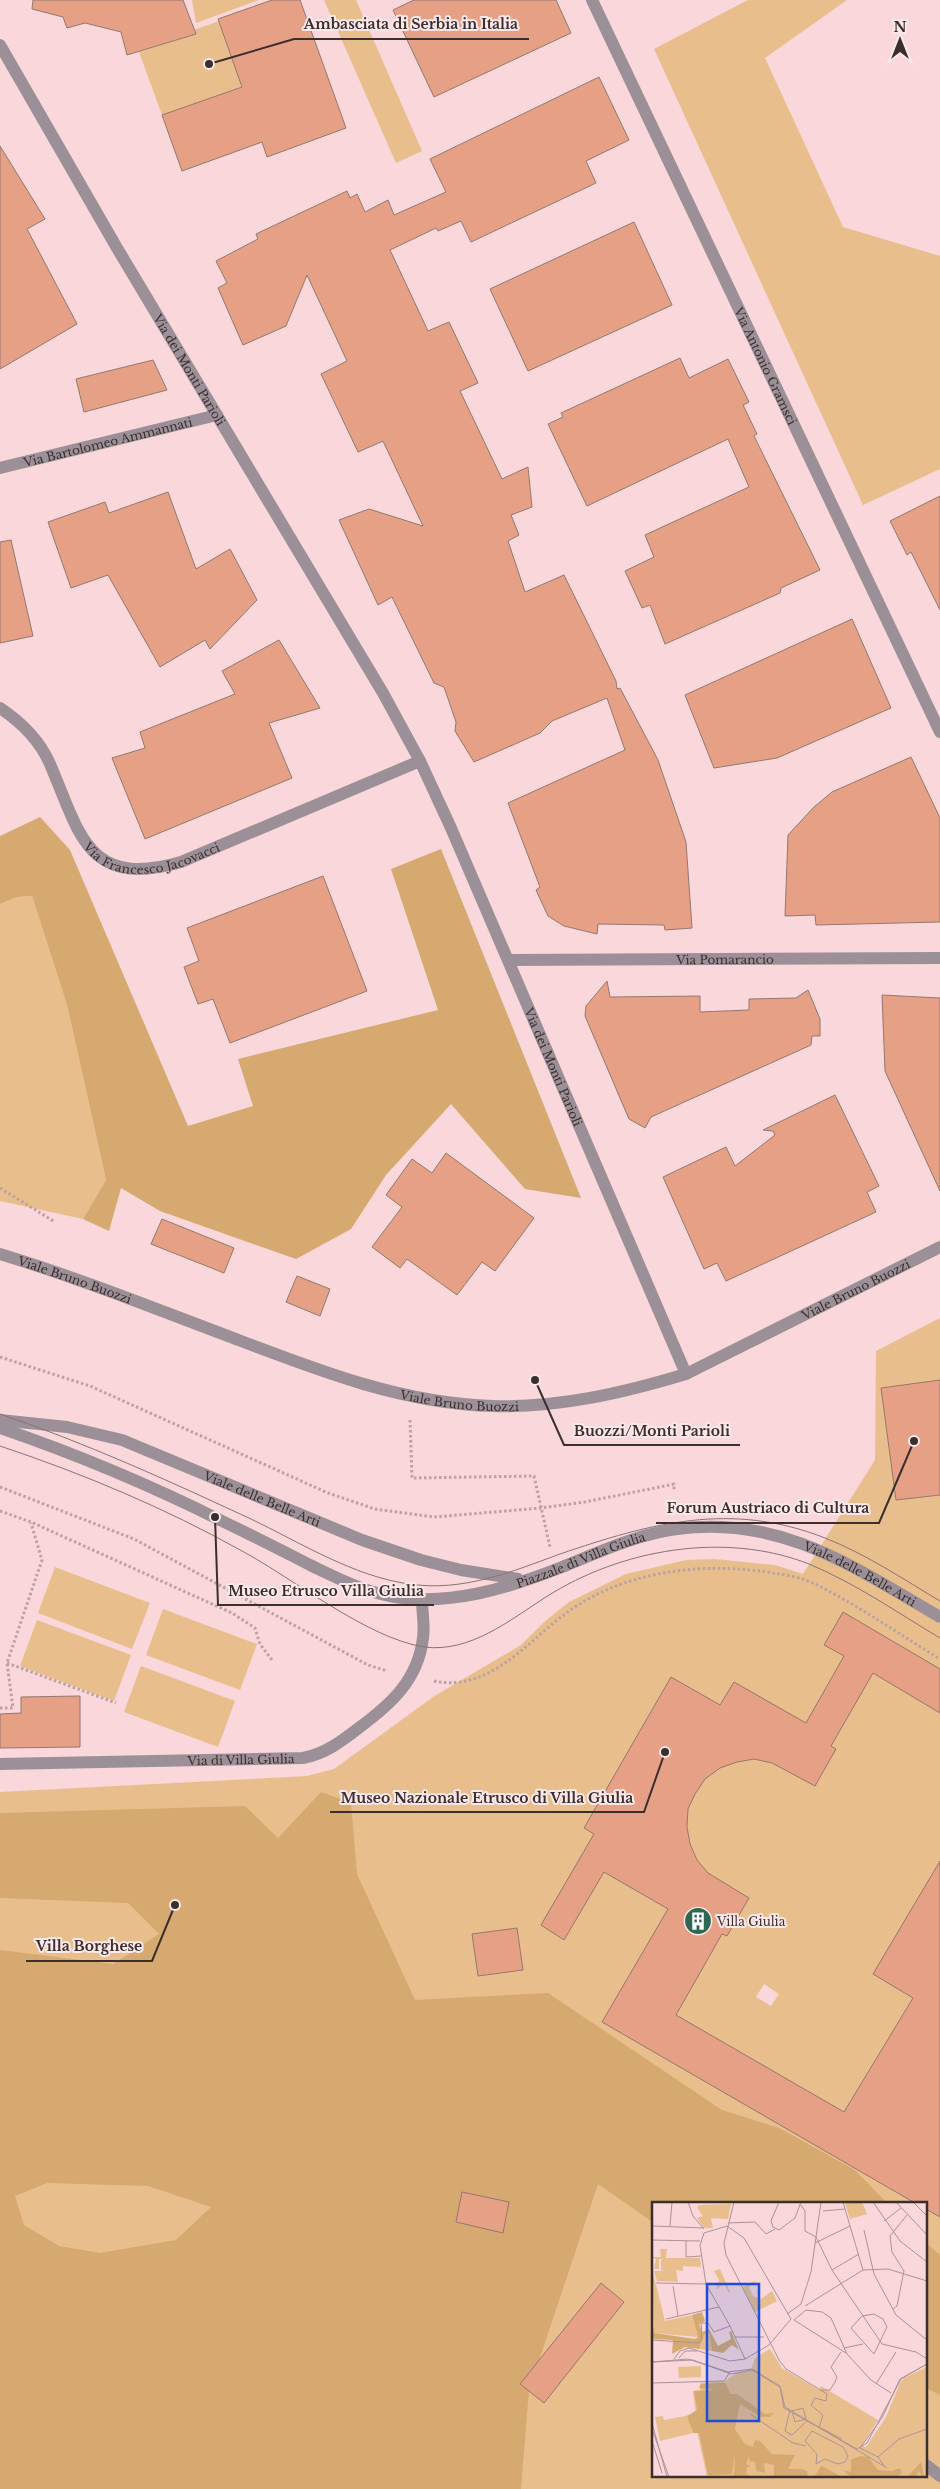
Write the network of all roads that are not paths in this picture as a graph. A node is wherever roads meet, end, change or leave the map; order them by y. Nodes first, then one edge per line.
1 (592, 0) edge
2 (0, 45) edge
3 (217, 415) junction
4 (0, 468) edge
5 (0, 708) edge
6 (940, 732) edge
7 (420, 761) junction
8 (940, 958) edge
9 (509, 960) junction
10 (940, 1247) edge
11 (0, 1254) edge
12 (686, 1374) junction
13 (0, 1420) edge
14 (0, 1428) edge
15 (779, 1536) joint
16 (525, 1580) junction
17 (422, 1600) junction
18 (940, 1617) edge
19 (0, 1764) edge
20 (928, 2467) edge
21 (940, 2476) edge

1 - 6 street, Via Antonio Gramsci
2 - 3 street, Via dei Monti Parioli
3 - 4 street, Via Bartolomeo Ammannati
3 - 7 street, Via dei Monti Parioli
5 - 7 street, Via Francesco Jacovacci
7 - 9 street, Via dei Monti Parioli
8 - 9 street, Via Pomarancio
9 - 12 street, Via dei Monti Parioli
10 - 12 street, Viale Bruno Buozzi
11 - 12 street, Viale Bruno Buozzi
13 - 16 street, Viale delle Belle Arti
14 - 17 street
15 - 16 street, Piazzale di Villa Giulia
15 - 18 street, Viale delle Belle Arti
16 - 17 street, Piazzale di Villa Giulia
17 - 19 street, Via di Villa Giulia
20 - 21 street

